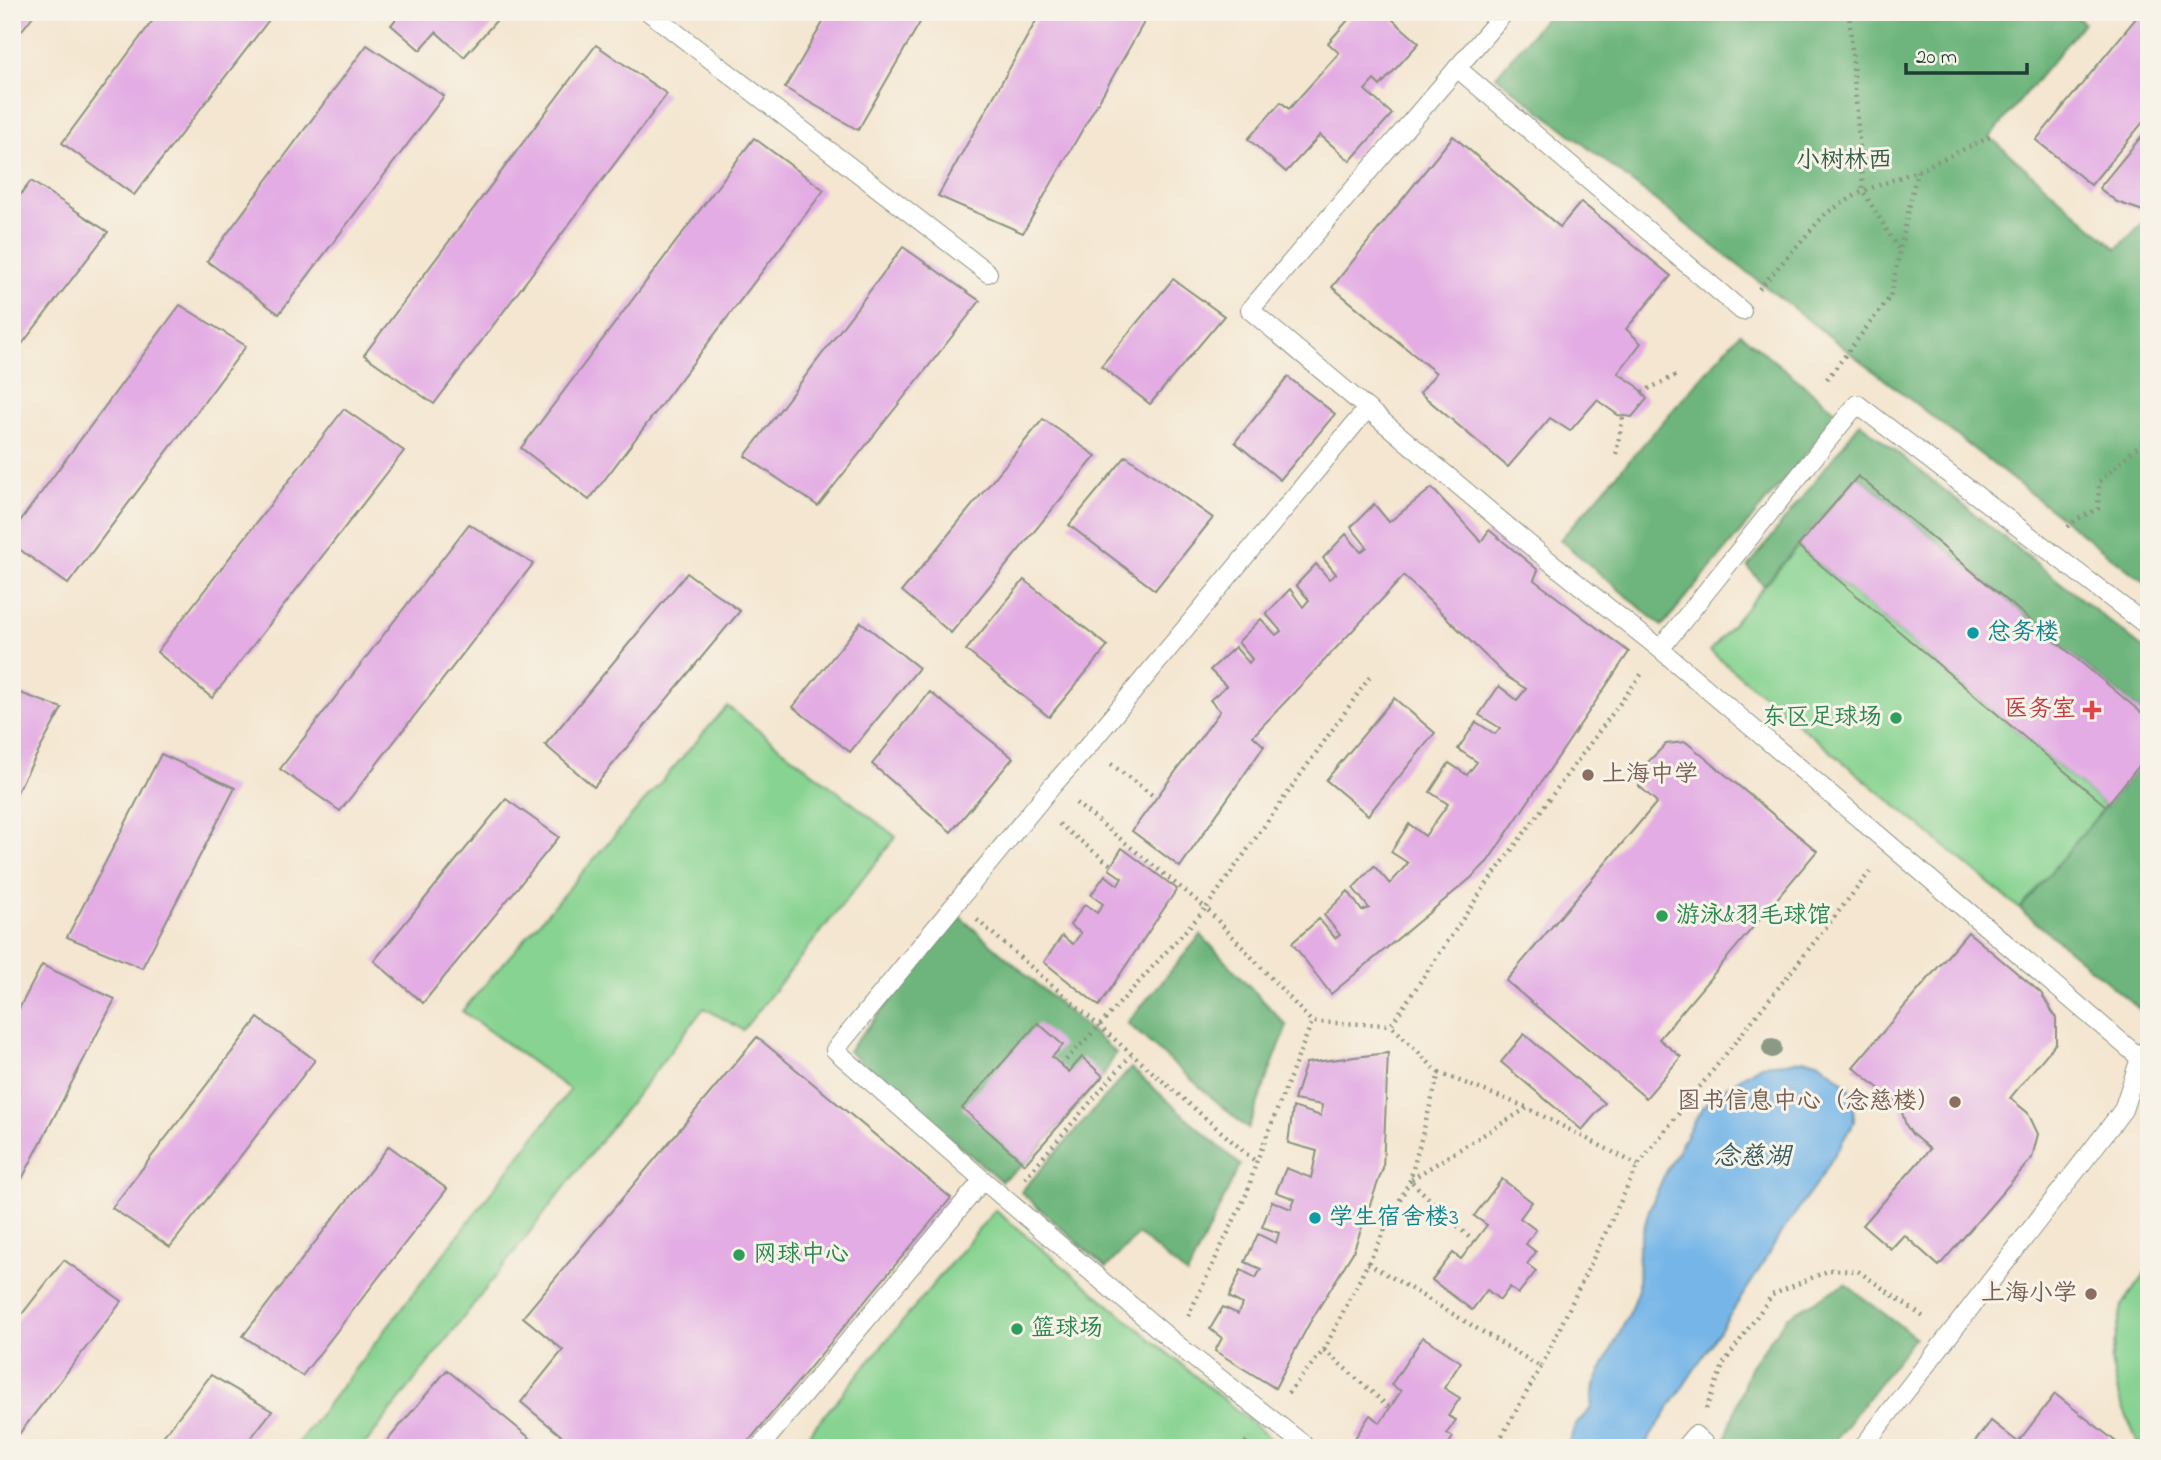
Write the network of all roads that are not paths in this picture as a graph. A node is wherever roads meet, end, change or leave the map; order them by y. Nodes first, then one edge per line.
1 (649, 12) edge
2 (1505, 12) edge
3 (1458, 68) junction
4 (988, 273) dead end
5 (1742, 311) road end
6 (1367, 409) junction
7 (2149, 627) edge
8 (1660, 649) junction
9 (2146, 1056) edge
10 (983, 1180) junction
11 (1690, 1442) edge
12 (759, 1448) edge
13 (1308, 1448) edge
14 (1709, 1448) edge
15 (1862, 1448) edge

1 - 4 lane
2 - 3 lane
3 - 5 lane
3 - 6 lane
6 - 8 lane
6 - 10 lane
7 - 8 lane
8 - 9 lane
9 - 15 lane
10 - 12 lane
10 - 13 lane
11 - 14 lane

